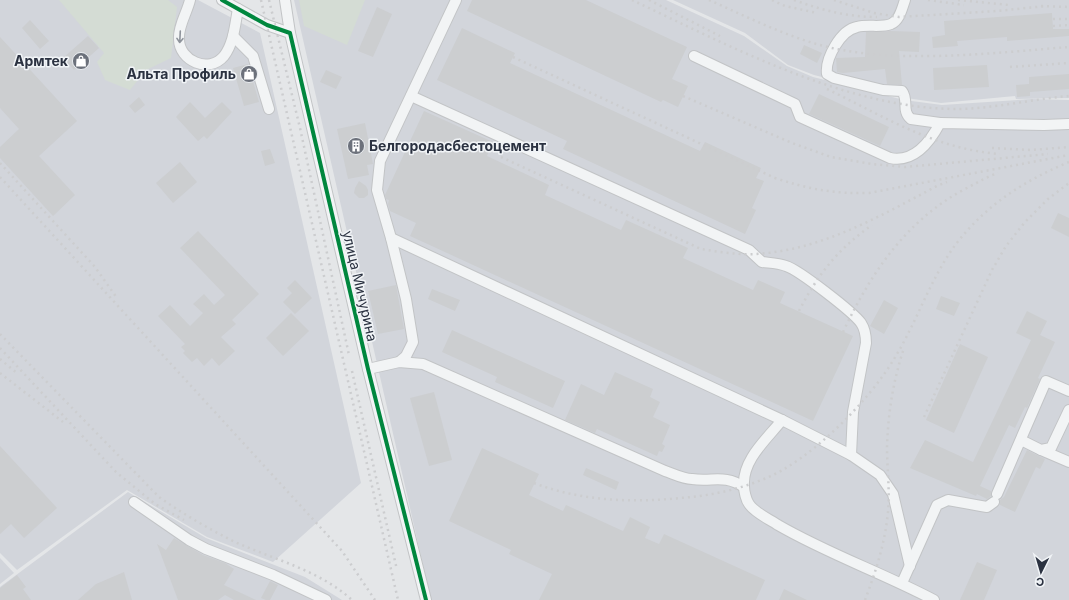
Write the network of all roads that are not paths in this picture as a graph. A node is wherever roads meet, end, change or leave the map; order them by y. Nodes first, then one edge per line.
1 (190, 0) edge
2 (222, 0) edge
3 (285, 0) edge
4 (456, 0) edge
5 (905, 0) edge
6 (238, 9) junction
7 (290, 33) junction
8 (233, 36) junction
9 (694, 56) dead end
10 (411, 96) junction
11 (269, 109) dead end
12 (940, 123) junction
13 (1069, 124) edge
14 (392, 238) junction
15 (399, 362) junction
16 (368, 369) junction
17 (1069, 391) edge
18 (1069, 410) edge
19 (782, 420) junction
20 (1021, 440) junction
21 (1041, 450) junction
22 (850, 455) junction
23 (1069, 462) edge
24 (744, 487) junction
25 (134, 502) dead end
26 (910, 566) junction
27 (902, 584) junction
28 (326, 600) edge
29 (426, 600) edge
30 (934, 600) edge

1 -> 8 street
2 - 6 street
3 - 7 street, улица Мичурина
4 - 10 street
5 - 12 street
6 - 7 street
6 - 8 street
7 - 16 street, улица Мичурина
8 - 11 street
9 - 12 street
10 - 14 street
10 - 22 street
12 - 13 street
14 - 15 street
14 - 19 street
15 - 16 street
15 - 24 street
16 - 29 street, улица Мичурина
17 - 20 street
18 - 21 street
19 - 22 street
19 - 24 street
20 - 21 street
20 - 26 street
21 - 23 street
22 - 26 street
24 - 27 street
25 - 28 street
26 - 27 street
27 - 30 street

